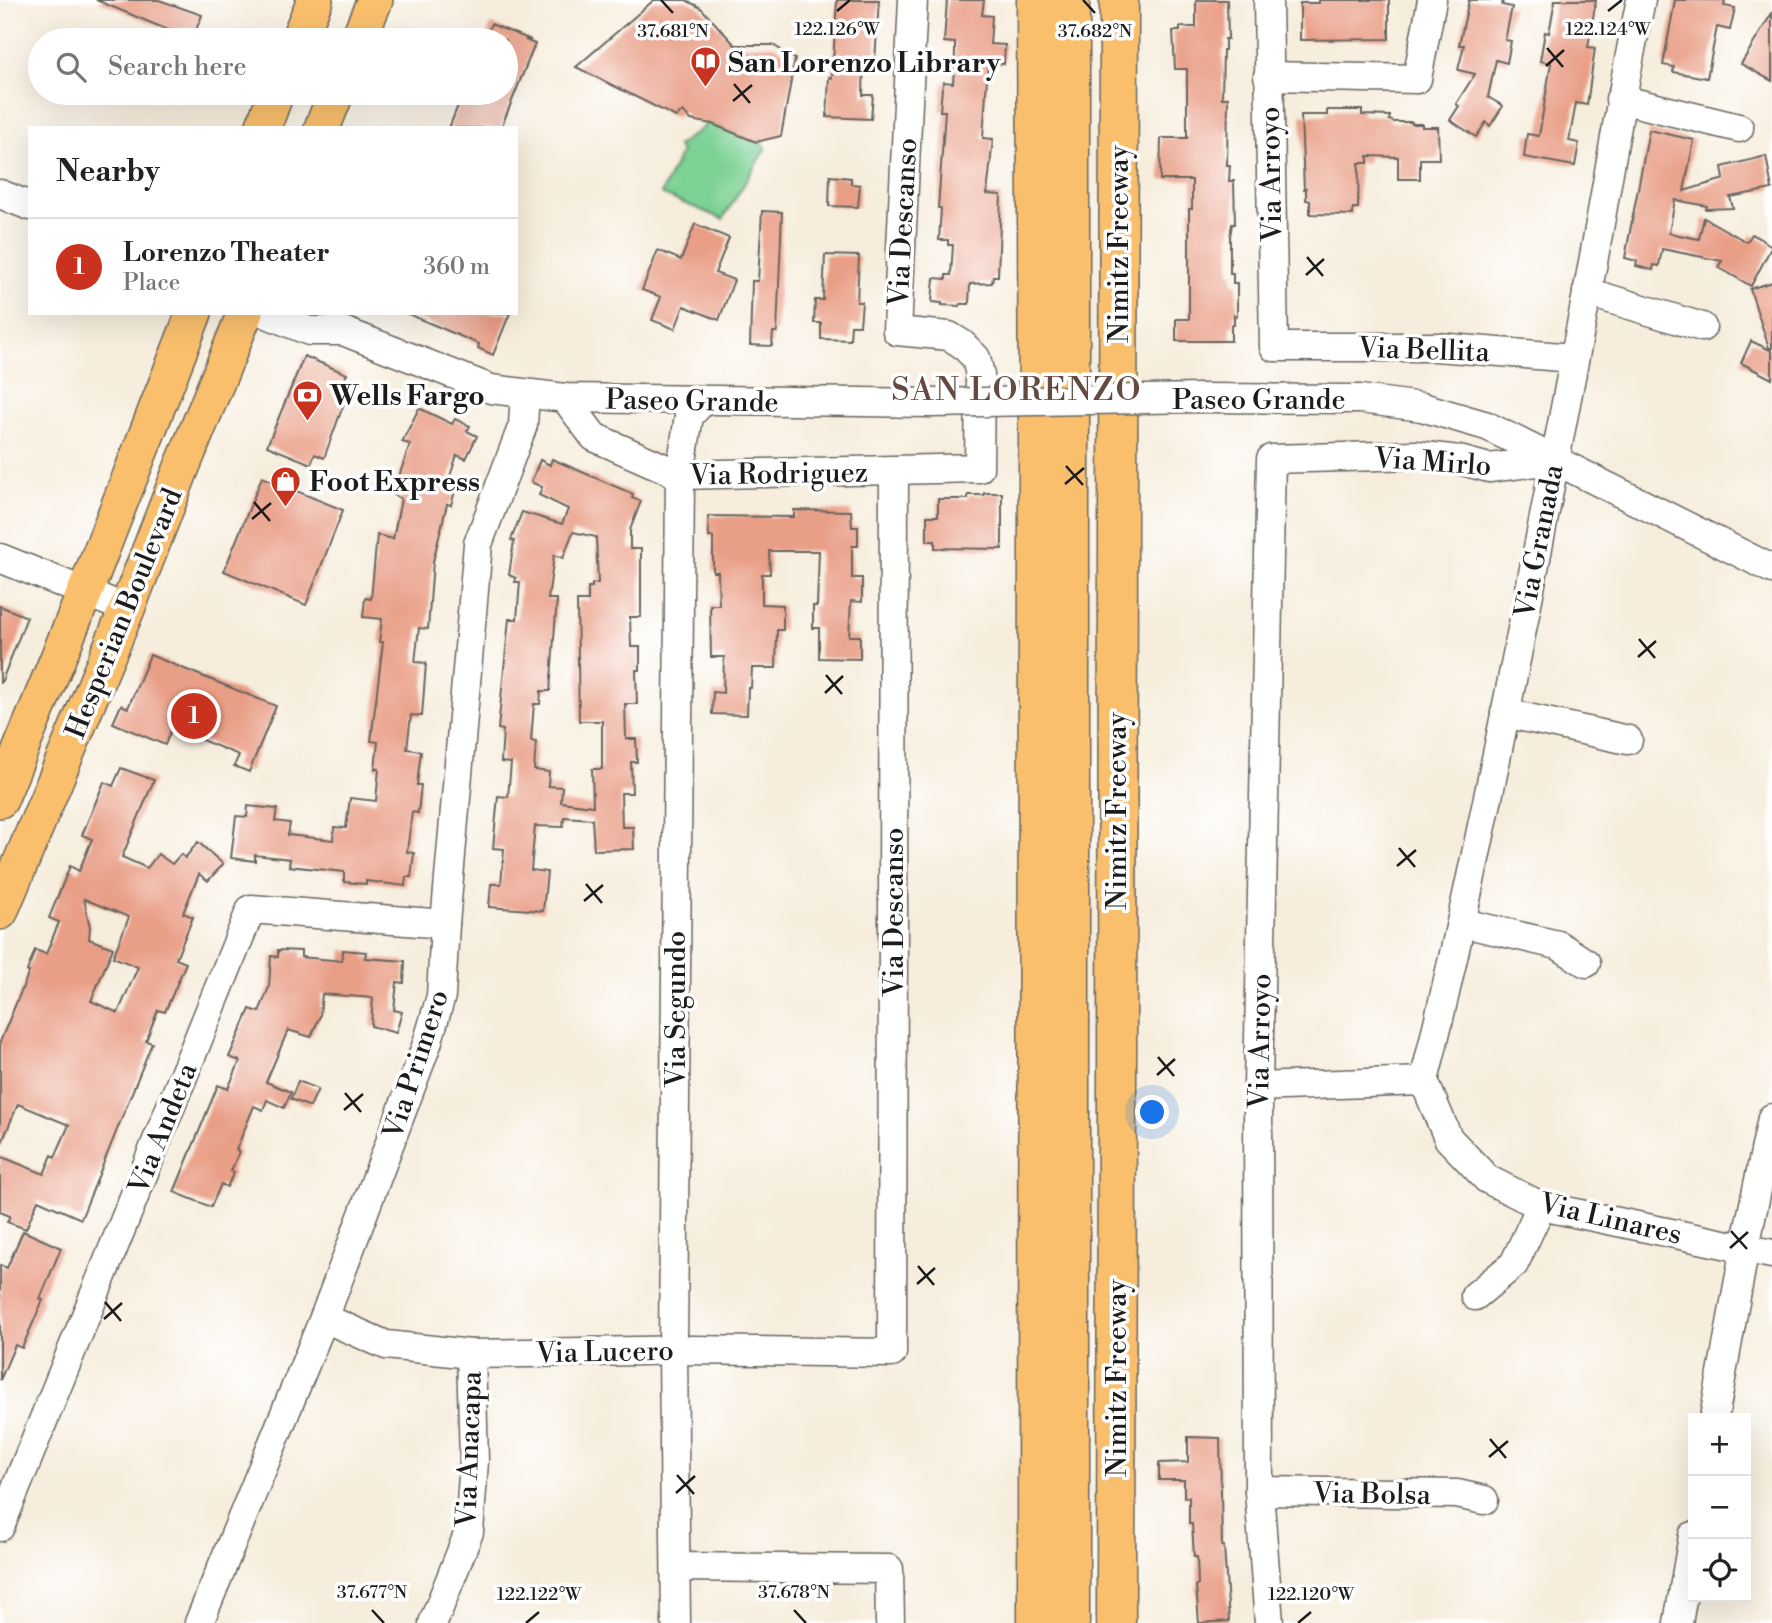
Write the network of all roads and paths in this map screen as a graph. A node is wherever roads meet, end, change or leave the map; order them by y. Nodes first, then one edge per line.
1 (315, 0) edge
2 (374, 0) edge
3 (913, 0) edge
4 (1036, 0) edge
5 (1070, 0) edge
6 (1119, 0) edge
7 (1268, 0) edge
8 (1432, 0) edge
9 (1641, 0) edge
10 (303, 28) edge
11 (363, 28) edge
12 (1268, 76) junction
13 (1620, 99) junction
14 (272, 105) edge
15 (331, 105) edge
16 (264, 126) edge
17 (323, 126) edge
18 (1739, 128) dead end
19 (0, 194) edge
20 (28, 205) edge
21 (1587, 292) junction
22 (193, 315) edge
23 (244, 315) edge
24 (270, 315) edge
25 (335, 322) edge
26 (1702, 327) dead end
27 (1275, 347) joint
28 (1574, 358) junction
29 (524, 394) junction
30 (565, 398) junction
31 (703, 401) junction
32 (1271, 459) joint
33 (1553, 460) junction
34 (979, 468) joint
35 (894, 471) junction
36 (680, 475) junction
37 (0, 558) edge
38 (1772, 569) edge
39 (85, 592) junction
40 (127, 609) junction
41 (1505, 713) junction
42 (1628, 740) dead end
43 (0, 800) edge
44 (0, 912) edge
45 (1463, 923) junction
46 (445, 924) junction
47 (1587, 962) dead end
48 (1424, 1081) junction
49 (1258, 1087) junction
50 (1772, 1118) edge
51 (1541, 1206) junction
52 (1745, 1247) junction
53 (1772, 1254) edge
54 (1475, 1296) dead end
55 (324, 1318) junction
56 (673, 1351) junction
57 (471, 1353) junction
58 (892, 1353) joint
59 (1715, 1413) edge
60 (1259, 1491) junction
61 (1484, 1500) dead end
62 (0, 1527) edge
63 (1692, 1539) edge
64 (676, 1567) junction
65 (199, 1623) edge
66 (433, 1623) edge
67 (676, 1623) edge
68 (890, 1623) edge
69 (1037, 1623) edge
70 (1070, 1623) edge
71 (1116, 1623) edge
72 (1269, 1623) edge
73 (1678, 1623) edge

1 - 10 main road
2 - 11 main road
3 - 34 street, Via Descanso
4 - 69 highway
5 - 70 highway
6 - 71 highway, Nimitz Freeway
7 - 12 street, Via Arroyo
8 - 12 street
9 - 13 street, Via Granada
12 - 27 street, Via Arroyo
13 - 18 street
13 - 21 street, Via Granada
14 - 16 main road
15 - 17 main road
19 - 20 street
21 - 26 street
21 - 28 street, Via Granada
22 - 39 main road, Hesperian Boulevard
23 - 40 main road, Hesperian Boulevard
24 - 25 street, Paseo Grande
25 - 29 street, Paseo Grande
27 - 28 street, Via Bellita
28 - 33 street, Via Granada
29 - 30 street, Paseo Grande
29 - 46 street, Via Primero
30 - 31 street, Paseo Grande
30 - 36 street, Via Rodriguez
31 - 33 street, Paseo Grande, bridge
31 - 36 street, Via Segundo
32 - 33 street, Via Mirlo
32 - 49 street, Via Arroyo
33 - 38 street, Paseo Grande
33 - 41 street, Via Granada
34 - 35 street, Via Rodriguez
35 - 36 street, Via Rodriguez
35 - 58 street, Via Descanso
36 - 56 street, Via Segundo
37 - 39 street
39 - 40 street
39 - 43 main road, Hesperian Boulevard
40 - 44 main road, Hesperian Boulevard
41 - 42 street
41 - 45 street, Via Granada
45 - 47 street
45 - 48 street, Via Granada
46 - 55 street, Via Primero
46 - 62 street, Via Andeta
48 - 49 street
48 - 51 street, Via Linares
49 - 60 street, Via Arroyo
50 - 52 street
51 - 52 street, Via Linares
51 - 54 street
52 - 53 street, Via Linares
52 - 59 street
55 - 57 street, Via Lucero
55 - 65 street, Via Primero
56 - 57 street, Via Lucero
56 - 58 street, Via Lucero
56 - 64 street, Via Segundo
57 - 66 street, Via Anacapa
60 - 61 street, Via Bolsa
60 - 72 street, Via Arroyo
63 - 73 street
64 - 67 street, Via Segundo
64 - 68 street

